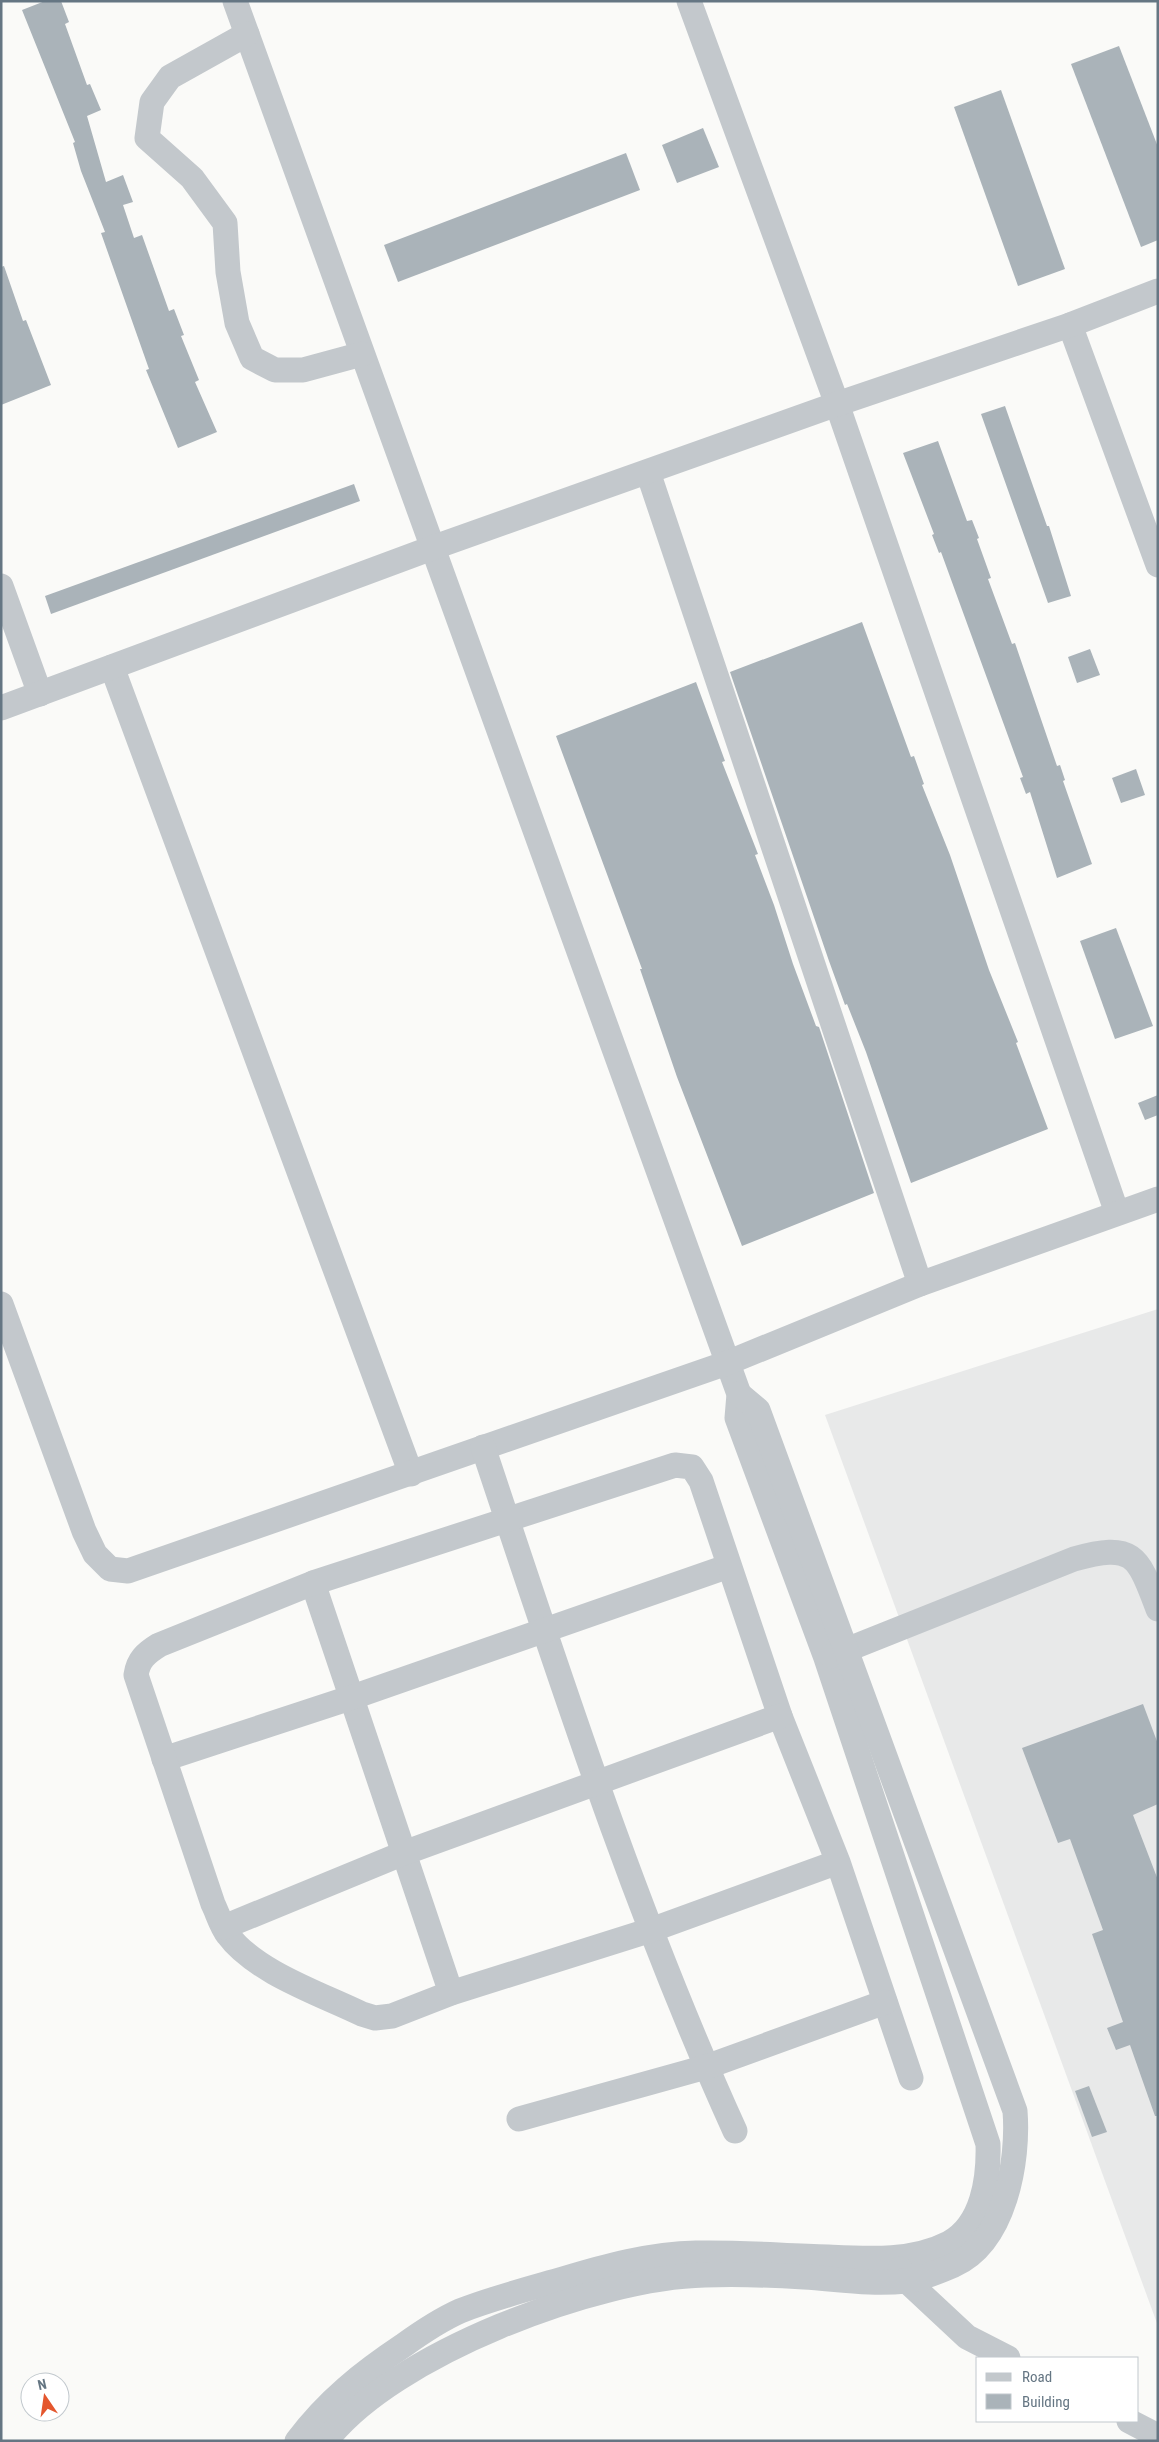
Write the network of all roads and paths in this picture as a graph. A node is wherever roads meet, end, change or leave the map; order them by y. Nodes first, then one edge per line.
1 (235, 1) edge
2 (689, 1) edge
3 (247, 34) junction
4 (1158, 291) edge
5 (1070, 325) junction
6 (362, 354) junction
7 (837, 404) junction
8 (648, 472) junction
9 (432, 548) junction
10 (1158, 565) edge
11 (1, 586) edge
12 (112, 667) junction
13 (40, 694) junction
14 (1, 708) edge
15 (1158, 1199) edge
16 (1117, 1213) junction
17 (920, 1284) junction
18 (1, 1304) edge
19 (727, 1363) junction
20 (483, 1447) junction
21 (411, 1474) junction
22 (507, 1518) junction
23 (729, 1566) junction
24 (313, 1583) junction
25 (1158, 1609) edge
26 (544, 1629) junction
27 (836, 1654) junction
28 (352, 1697) junction
29 (780, 1716) junction
30 (164, 1758) junction
31 (596, 1782) junction
32 (404, 1853) junction
33 (838, 1862) junction
34 (224, 1927) junction
35 (650, 1930) junction
36 (451, 1993) junction
37 (885, 2002) junction
38 (706, 2067) junction
39 (911, 2078) dead end
40 (519, 2119) dead end
41 (735, 2131) dead end
42 (894, 2258) junction
43 (907, 2281) junction
44 (1006, 2357) edge
45 (1131, 2422) edge
46 (1158, 2436) edge
47 (297, 2441) edge
48 (326, 2441) edge

1 - 3 lane
2 - 7 lane
3 - 6 lane
3 - 6 lane
4 - 5 lane
5 - 7 lane
5 - 10 lane
6 - 9 lane
7 - 8 lane
7 - 16 lane
8 - 9 lane
8 - 17 lane
9 - 12 lane
9 - 19 lane
11 - 13 lane
12 - 13 lane
12 - 21 lane
13 - 14 lane
15 - 16 lane
16 - 17 lane
17 - 19 lane
18 - 21 lane
19 - 20 lane
19 - 27 lane
20 - 21 lane
20 - 22 lane
22 - 23 lane
22 - 24 lane
22 - 26 lane
23 - 26 lane
23 - 29 lane
24 - 28 lane
24 - 30 lane
25 - 27 lane
26 - 28 lane
26 - 31 lane
27 - 42 lane
27 - 43 lane
28 - 30 lane
28 - 32 lane
29 - 31 lane
29 - 33 lane
30 - 34 lane
31 - 32 lane
31 - 35 lane
32 - 34 lane
32 - 36 lane
33 - 35 lane
33 - 37 lane
34 - 36 lane
35 - 36 lane
35 - 38 lane
37 - 38 lane
37 - 39 lane
38 - 40 lane
38 - 41 lane
42 - 43 lane
42 - 47 lane
43 - 44 lane
43 - 48 lane
45 - 46 lane

